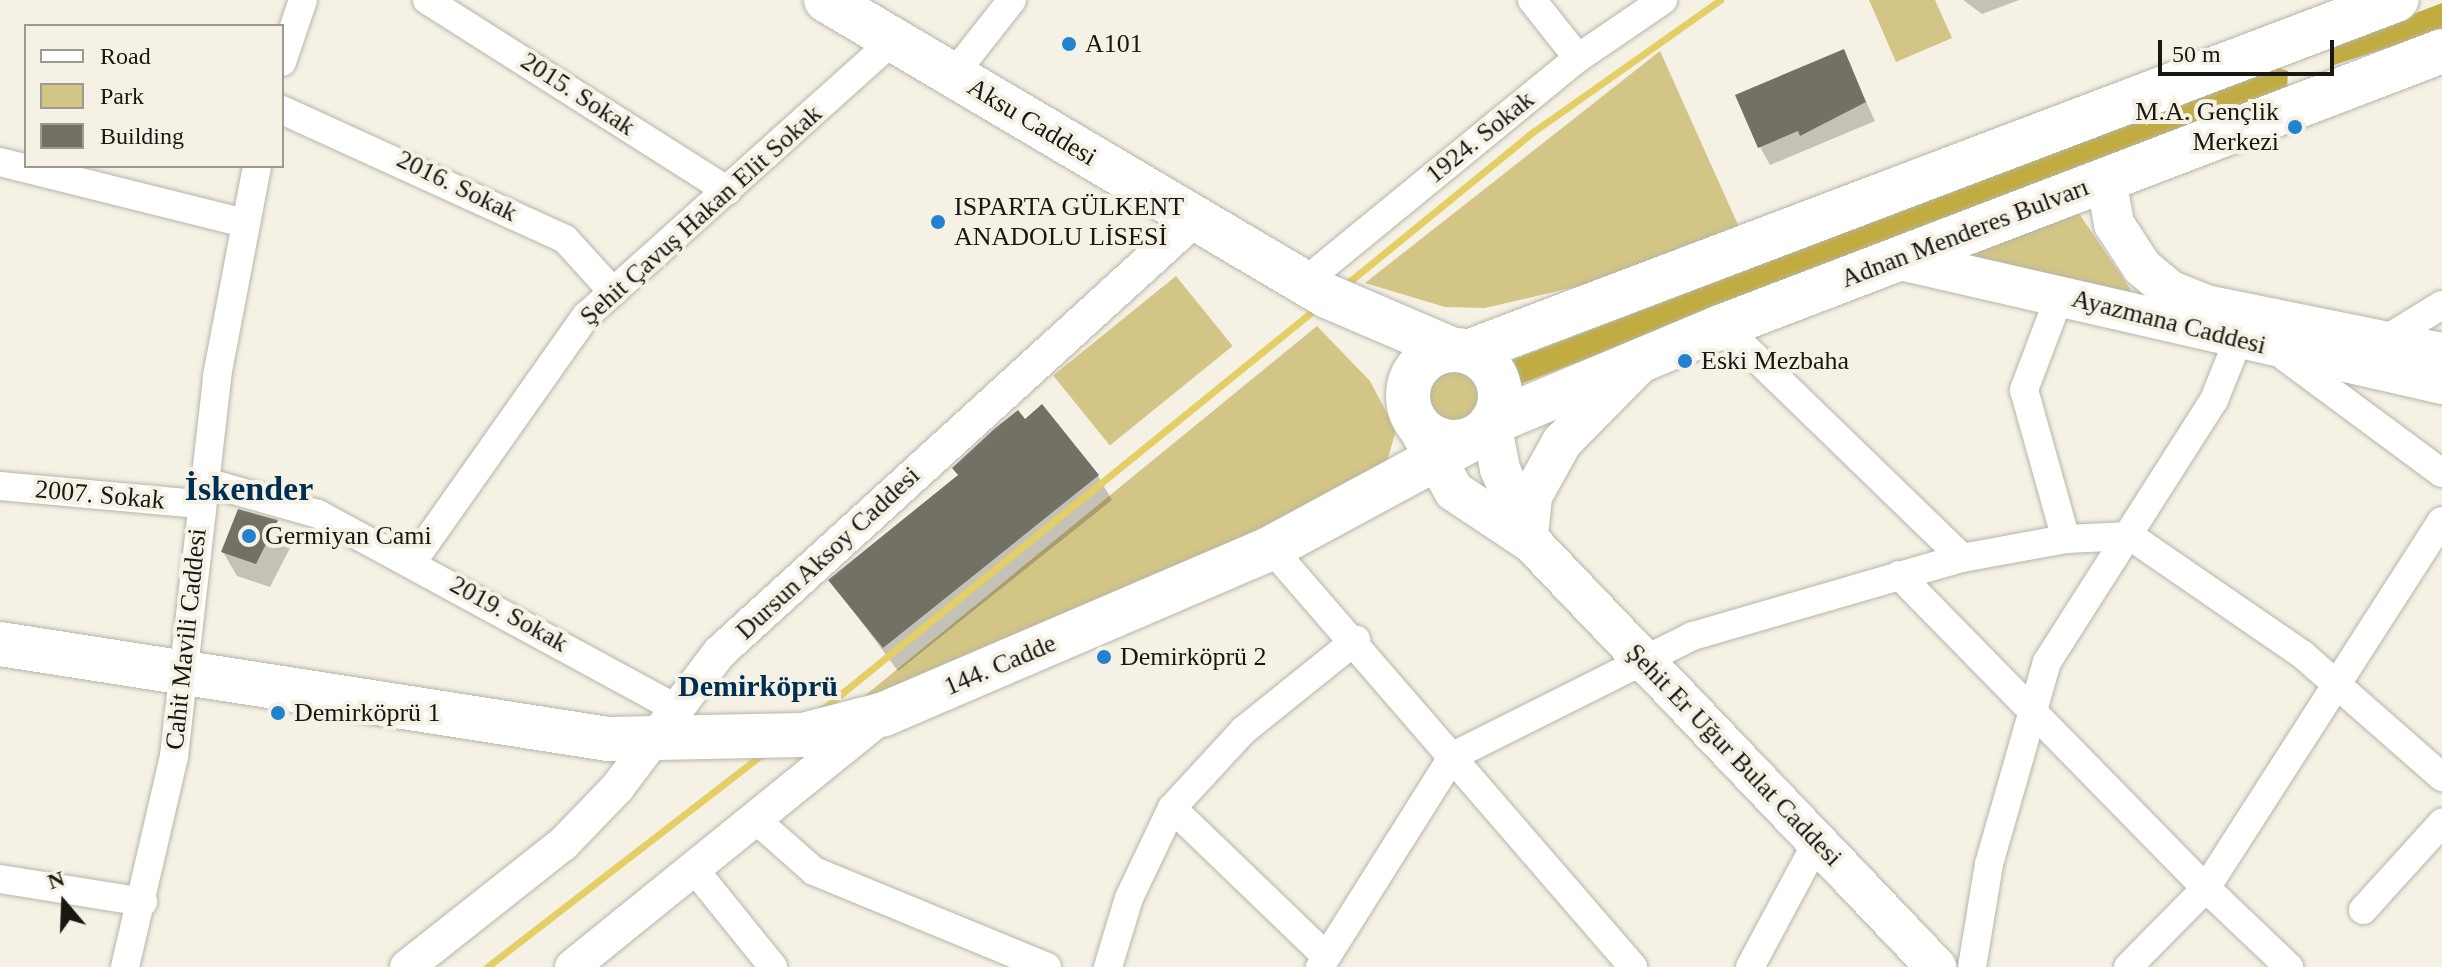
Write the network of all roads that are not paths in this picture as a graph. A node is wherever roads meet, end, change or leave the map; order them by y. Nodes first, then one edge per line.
1 (303, 0) edge
2 (427, 0) edge
3 (826, 0) edge
4 (1012, 0) edge
5 (1532, 0) edge
6 (1663, 0) edge
7 (2396, 0) edge
8 (2301, 37) junction
9 (894, 40) junction
10 (2442, 51) edge
11 (284, 56) edge
12 (1578, 58) junction
13 (953, 75) junction
14 (2322, 97) junction
15 (284, 111) edge
16 (0, 162) edge
17 (257, 168) edge
18 (2106, 179) junction
19 (728, 191) junction
20 (1195, 219) junction
21 (244, 223) junction
22 (1896, 259) junction
23 (1303, 283) junction
24 (613, 292) junction
25 (2060, 295) junction
26 (2442, 305) edge
27 (1357, 311) junction
28 (1584, 311) junction
29 (1723, 326) junction
30 (2251, 334) junction
31 (1665, 349) junction
32 (1461, 351) junction
33 (2371, 352) junction
34 (2442, 353) edge
35 (2442, 384) edge
36 (2360, 406) junction
37 (1412, 417) junction
38 (1484, 430) junction
39 (1434, 463) junction
40 (2442, 473) edge
41 (0, 486) edge
42 (201, 492) junction
43 (2442, 521) edge
44 (2130, 536) junction
45 (1530, 539) junction
46 (2066, 539) junction
47 (1271, 548) junction
48 (1962, 558) junction
49 (413, 561) junction
50 (1899, 575) junction
51 (1356, 640) junction
52 (0, 644) edge
53 (1640, 656) junction
54 (183, 678) junction
55 (2341, 687) junction
56 (2030, 710) junction
57 (884, 714) junction
58 (673, 730) junction
59 (1453, 756) junction
60 (2442, 777) edge
61 (1172, 808) junction
62 (755, 819) junction
63 (2442, 823) edge
64 (1817, 842) junction
65 (694, 869) junction
66 (0, 879) edge
67 (2206, 888) junction
68 (143, 902) junction
69 (2363, 910) dead end
70 (1323, 962) edge
71 (125, 967) edge
72 (407, 967) edge
73 (572, 967) edge
74 (773, 967) edge
75 (1047, 967) edge
76 (1108, 967) edge
77 (1633, 967) edge
78 (1750, 967) edge
79 (1936, 967) edge
80 (1972, 967) edge
81 (2128, 967) edge
82 (2289, 967) edge

1 - 11 street
2 - 19 street, 2015. Sokak
3 - 9 main road, Aksu Caddesi
4 - 13 street
5 - 12 street
6 - 12 street, 1924. Sokak
7 - 8 main road
8 - 14 main road
8 - 28 main road
9 - 13 main road, Aksu Caddesi
9 - 19 street, Şehit Çavuş Hakan Elit Sokak
10 - 14 main road, Adnan Menderes Bulvarı
12 - 23 street, 1924. Sokak
13 - 20 main road, Aksu Caddesi
14 - 18 main road, Adnan Menderes Bulvarı
15 - 24 street, 2016. Sokak
16 - 21 street
17 - 21 street, Cahit Mavili Caddesi
18 - 22 main road, Adnan Menderes Bulvarı
18 - 30 main road, Ayazmana Caddesi
19 - 24 street, Şehit Çavuş Hakan Elit Sokak
20 - 23 main road, Aksu Caddesi
20 - 58 street, Dursun Aksoy Caddesi
21 - 42 street, Cahit Mavili Caddesi
22 - 25 main road, Ayazmana Caddesi
22 - 29 main road, Adnan Menderes Bulvarı
23 - 27 main road, Aksu Caddesi
24 - 49 street, Şehit Çavuş Hakan Elit Sokak
25 - 30 main road, Ayazmana Caddesi
25 - 46 street
26 - 33 street
27 - 28 main road
27 - 32 main road, Aksu Caddesi
27 - 37 main road
28 - 32 main road
29 - 31 main road, Adnan Menderes Bulvarı
29 - 48 street
30 - 33 main road, Ayazmana Caddesi
30 - 36 street
30 - 44 street
31 - 38 main road, Adnan Menderes Bulvarı
31 - 45 main road
32 - 37 main road
32 - 38 main road
33 - 34 main road, Ayazmana Caddesi
33 - 35 main road, Ayazmana Caddesi
33 - 36 street
36 - 40 street
37 - 38 main road
37 - 39 main road, Şehit Er Uğur Bulat Caddesi
38 - 39 main road, 144. Cadde
38 - 45 main road, Şehit Er Uğur Bulat Caddesi
39 - 45 main road, Şehit Er Uğur Bulat Caddesi
39 - 47 main road, 144. Cadde
41 - 42 street, 2007. Sokak
42 - 49 street, 2019. Sokak
42 - 54 street, Cahit Mavili Caddesi
43 - 55 street
44 - 46 street
44 - 55 street
44 - 56 street
45 - 53 main road, Şehit Er Uğur Bulat Caddesi
46 - 48 street
47 - 51 street
47 - 57 main road, 144. Cadde
48 - 50 street
49 - 58 street, 2019. Sokak
50 - 53 street
50 - 56 street
51 - 59 street
51 - 61 street
52 - 54 main road
53 - 59 street
53 - 64 main road, Şehit Er Uğur Bulat Caddesi
54 - 58 main road
54 - 68 street, Cahit Mavili Caddesi
55 - 60 street
55 - 67 street
56 - 67 street
56 - 80 street
57 - 58 main road
57 - 62 street, 144. Cadde
58 - 72 street, Dursun Aksoy Caddesi
59 - 70 street
59 - 77 street
61 - 70 street
61 - 76 street
62 - 65 street, 144. Cadde
62 - 75 street
63 - 69 street
64 - 78 street
64 - 79 main road, Şehit Er Uğur Bulat Caddesi
65 - 73 street, 144. Cadde
65 - 74 street
66 - 68 street
67 - 81 street
67 - 82 street
68 - 71 street, Cahit Mavili Caddesi

